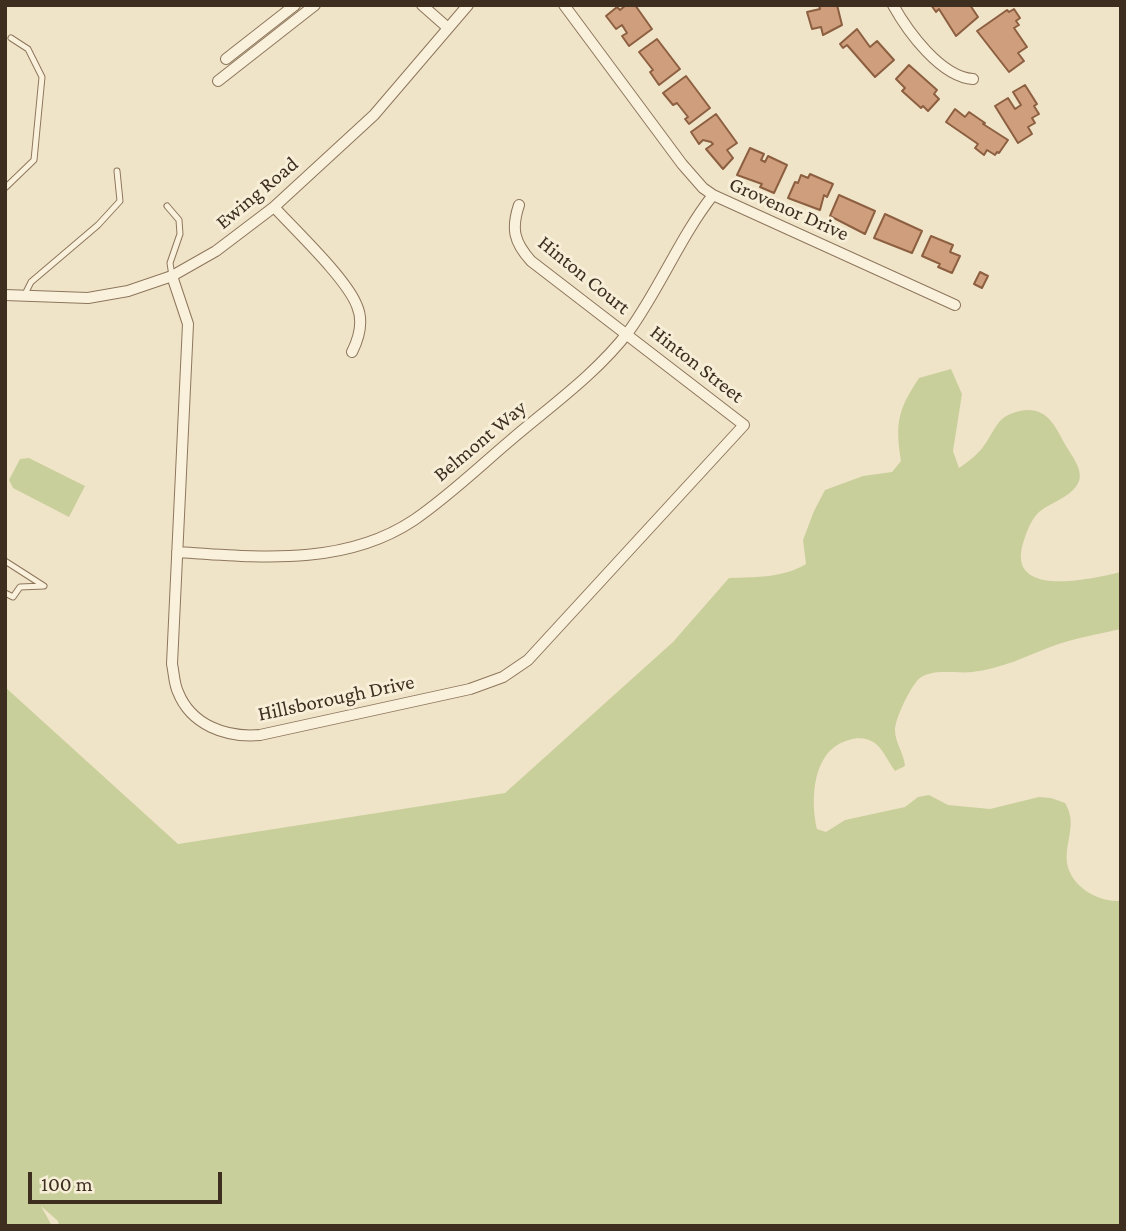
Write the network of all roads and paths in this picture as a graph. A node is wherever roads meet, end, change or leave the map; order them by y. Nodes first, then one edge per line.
1 (295, 5) edge
2 (315, 5) edge
3 (422, 5) edge
4 (468, 5) edge
5 (564, 5) edge
6 (893, 5) edge
7 (448, 28) junction
8 (11, 38) dead end
9 (226, 60) dead end
10 (973, 79) dead end
11 (218, 81) dead end
12 (117, 171) dead end
13 (5, 188) edge
14 (713, 195) junction
15 (519, 205) dead end
16 (167, 206) dead end
17 (274, 207) junction
18 (172, 276) junction
19 (5, 295) edge
20 (23, 297) junction
21 (956, 304) dead end
22 (626, 334) junction
23 (352, 352) dead end
24 (744, 425) joint
25 (177, 552) junction
26 (5, 561) edge
27 (5, 593) edge

1 - 9 street
2 - 11 street
3 - 7 street
4 - 7 street, Ewing Road
5 - 14 street, Grovenor Drive
6 - 10 street
7 - 17 street, Ewing Road
8 - 13 lane
12 - 20 lane
14 - 21 street, Grovenor Drive
14 - 22 street, Belmont Way
15 - 22 street, Hinton Court
16 - 18 lane
17 - 18 street, Ewing Road
17 - 23 street
18 - 20 street, Ewing Road
18 - 25 street, Hillsborough Drive
19 - 20 street, Ewing Road
22 - 24 street, Hinton Street
22 - 25 street, Belmont Way
24 - 25 street, Hillsborough Drive
26 - 27 lane

